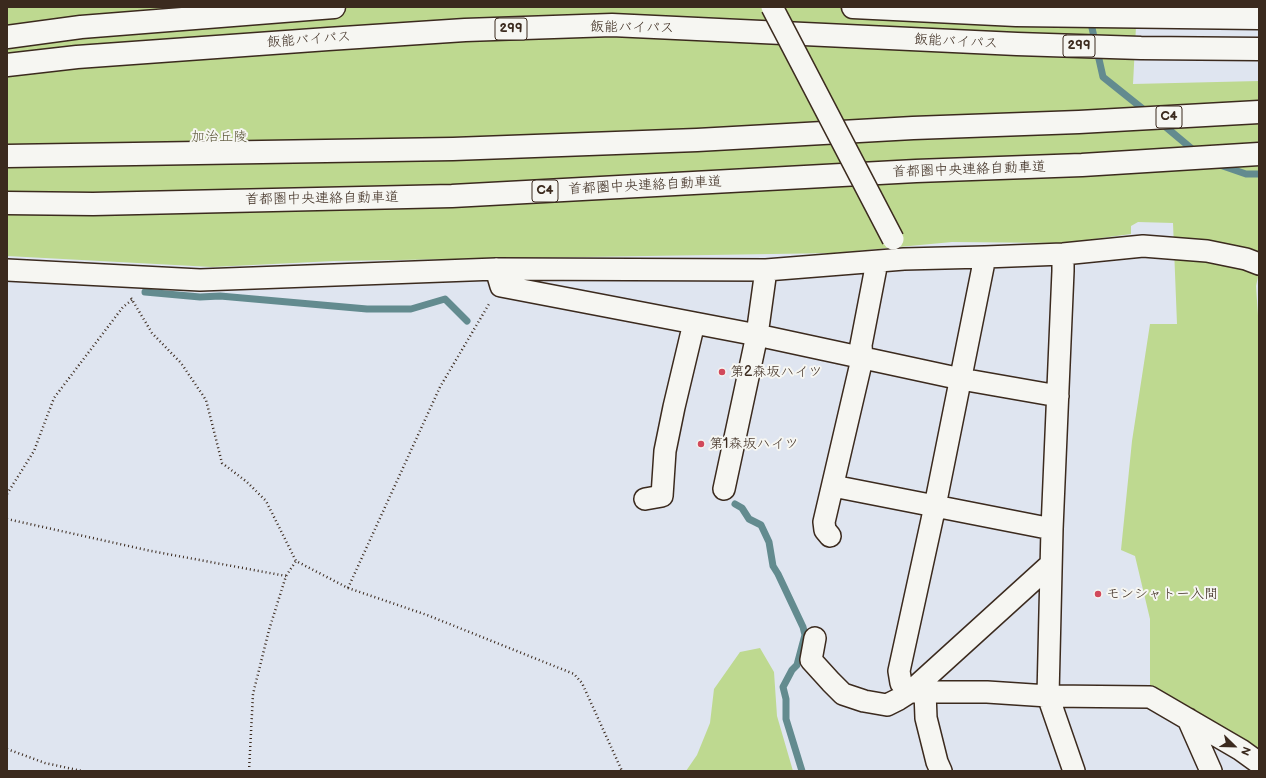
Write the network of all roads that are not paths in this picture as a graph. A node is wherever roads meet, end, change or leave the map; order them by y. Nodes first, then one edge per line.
1 (334, 7) edge
2 (772, 7) edge
3 (853, 7) edge
4 (1259, 18) edge
5 (7, 37) edge
6 (1259, 49) edge
7 (7, 66) edge
8 (1259, 112) edge
9 (1259, 154) edge
10 (7, 156) edge
11 (7, 203) edge
12 (1062, 254) junction
13 (985, 258) junction
14 (904, 259) junction
15 (878, 262) junction
16 (1259, 264) edge
17 (7, 270) edge
18 (766, 270) junction
19 (498, 278) junction
20 (694, 323) junction
21 (757, 335) junction
22 (862, 359) junction
23 (961, 379) junction
24 (1058, 396) junction
25 (833, 486) junction
26 (724, 489) dead end
27 (645, 499) dead end
28 (935, 506) junction
29 (1052, 529) junction
30 (830, 536) dead end
31 (1052, 564) junction
32 (815, 638) dead end
33 (918, 692) junction
34 (1048, 696) junction
35 (1188, 719) junction
36 (1259, 763) edge
37 (941, 771) edge
38 (1074, 771) edge
39 (1210, 771) edge

1 - 5 highway
2 - 14 street, bridge
3 - 4 highway, 299
6 - 7 highway, 飯能バイパス / 299
8 - 10 highway, C4
9 - 11 highway, 首都圏中央連絡自動車道 / C4
12 - 13 street
12 - 16 street
12 - 24 street
13 - 14 street
13 - 23 street
14 - 15 street
15 - 18 street
15 - 22 street
17 - 19 street
18 - 19 street
18 - 21 street
19 - 20 street
20 - 21 street
20 - 27 street
21 - 22 street
21 - 26 street
22 - 23 street
22 - 25 street
23 - 24 street
23 - 28 street
24 - 29 street
25 - 28 street
25 - 30 street
28 - 29 street
28 - 33 street
29 - 31 street
31 - 33 street
31 - 34 street
32 - 33 street
33 - 34 street
33 - 37 street
34 - 35 street
34 - 38 street
35 - 36 street
35 - 39 street

